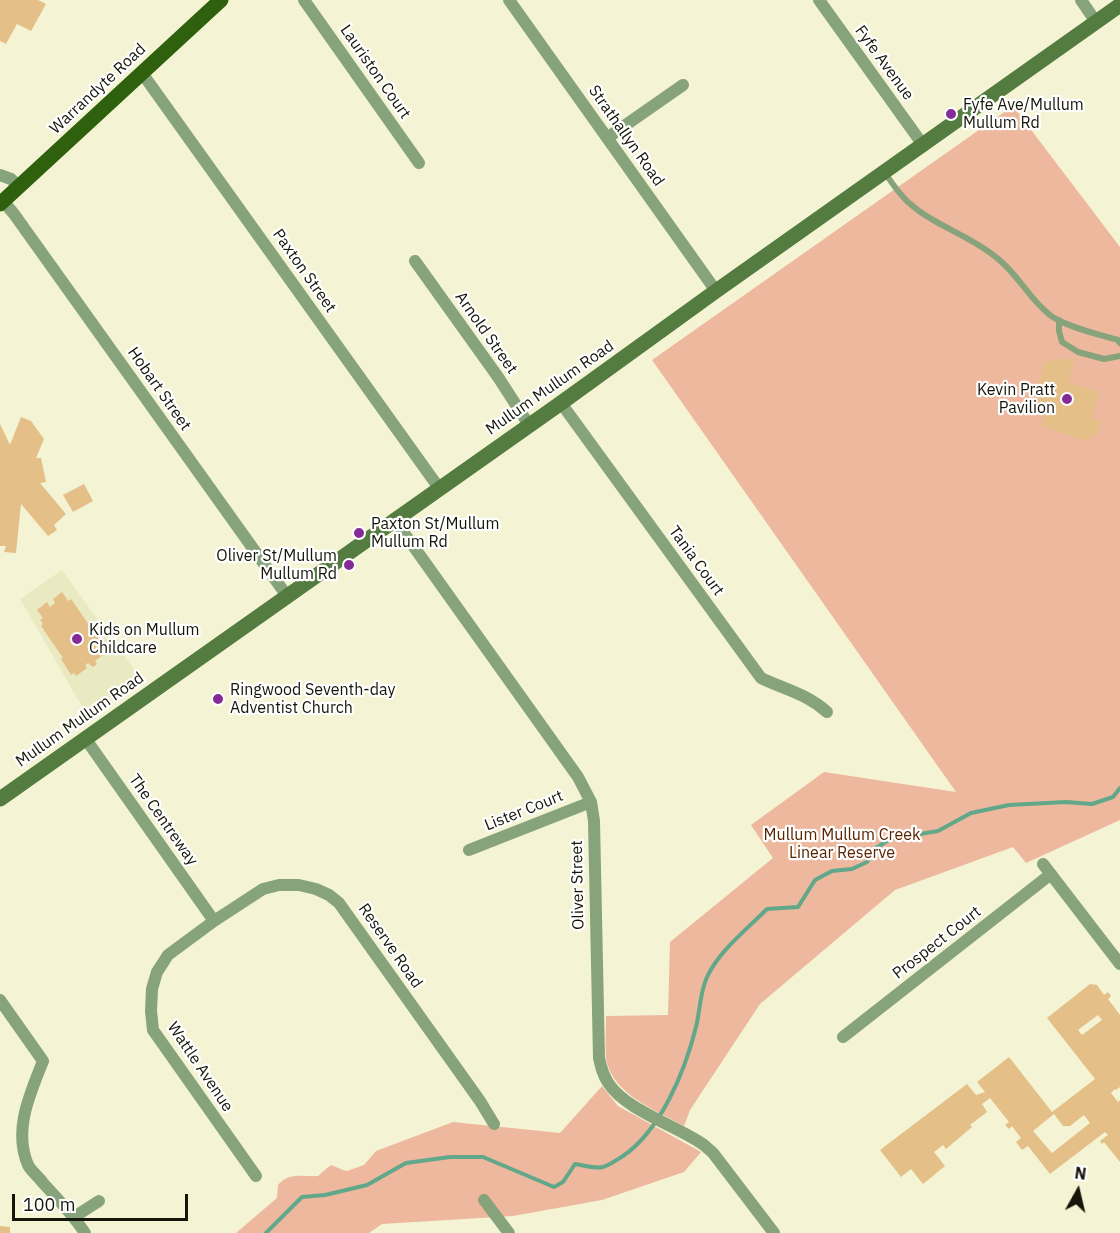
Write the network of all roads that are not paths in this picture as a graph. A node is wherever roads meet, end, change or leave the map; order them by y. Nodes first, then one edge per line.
1 (220, 0) edge
2 (303, 0) edge
3 (509, 0) edge
4 (819, 0) edge
5 (1081, 0) edge
6 (1120, 5) edge
7 (1096, 22) junction
8 (142, 73) junction
9 (683, 85) dead end
10 (608, 138) junction
11 (923, 145) junction
12 (419, 163) dead end
13 (885, 172) junction
14 (0, 175) edge
15 (19, 187) junction
16 (2, 203) edge
17 (415, 261) dead end
18 (716, 291) junction
19 (1059, 321) junction
20 (1120, 343) edge
21 (1120, 356) edge
22 (561, 403) junction
23 (529, 425) junction
24 (439, 488) junction
25 (394, 519) junction
26 (287, 596) junction
27 (828, 712) dead end
28 (85, 738) junction
29 (0, 799) edge
30 (591, 802) junction
31 (469, 850) dead end
32 (214, 921) junction
33 (1120, 964) edge
34 (0, 1000) edge
35 (843, 1037) dead end
36 (494, 1124) dead end
37 (256, 1176) dead end
38 (484, 1200) dead end
39 (99, 1201) dead end
40 (74, 1217) junction
41 (85, 1233) edge
42 (509, 1233) edge
43 (774, 1233) edge

1 - 8 main road, Warrandyte Road
2 - 12 street, Lauriston Court
3 - 10 street, Strathallyn Road
4 - 11 street, Fyfe Avenue
5 - 7 street
6 - 7 street, Mullum Mullum Road
7 - 11 street, Mullum Mullum Road
8 - 15 main road, Warrandyte Road
8 - 24 street, Paxton Street
9 - 10 street
10 - 18 street, Strathallyn Road
11 - 13 street, Mullum Mullum Road
13 - 18 street, Mullum Mullum Road
13 - 19 lane
14 - 15 street
15 - 16 main road, Warrandyte Road
16 - 26 street, Hobart Street
17 - 23 street, Arnold Street
18 - 22 street, Mullum Mullum Road
19 - 20 lane
19 - 21 lane
22 - 23 street, Mullum Mullum Road
22 - 27 street, Tania Court
23 - 24 street, Mullum Mullum Road
24 - 25 street, Mullum Mullum Road
25 - 26 street, Mullum Mullum Road
25 - 30 street, Oliver Street
26 - 28 street, Mullum Mullum Road
28 - 29 street, Mullum Mullum Road
28 - 32 street, The Centreway
30 - 31 street, Lister Court
30 - 43 street, Oliver Street
32 - 36 street, Reserve Road
32 - 37 street, Wattle Avenue
33 - 35 street, Prospect Court
34 - 40 street
38 - 42 street
39 - 40 street
40 - 41 street

